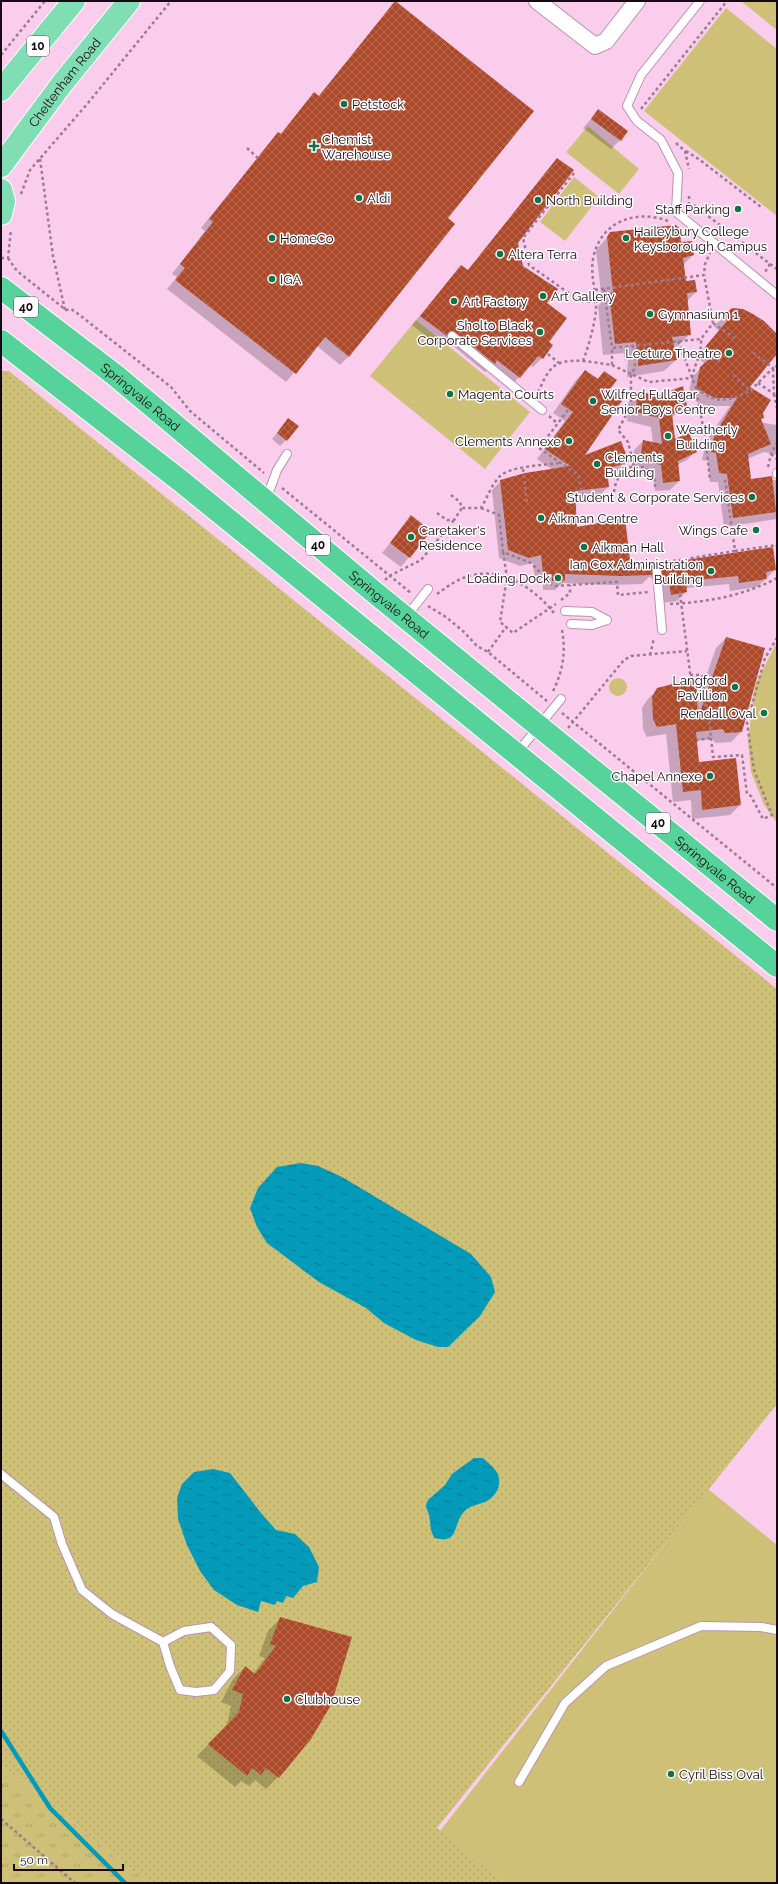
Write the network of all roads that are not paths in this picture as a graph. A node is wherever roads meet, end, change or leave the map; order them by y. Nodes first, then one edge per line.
1 (74, 1) edge
2 (129, 1) edge
3 (537, 1) edge
4 (637, 1) edge
5 (700, 1) edge
6 (1, 90) edge
7 (1, 166) edge
8 (10, 195) edge
9 (6, 220) edge
10 (1, 288) edge
11 (777, 295) edge
12 (452, 336) dead end
13 (1, 341) edge
14 (542, 410) dead end
15 (288, 454) dead end
16 (266, 501) junction
17 (657, 573) dead end
18 (428, 590) dead end
19 (565, 611) dead end
20 (410, 621) junction
21 (571, 624) dead end
22 (662, 630) dead end
23 (561, 699) dead end
24 (539, 726) junction
25 (517, 754) junction
26 (777, 920) edge
27 (777, 966) edge
28 (1, 1474) edge
29 (777, 1630) edge
30 (163, 1642) junction
31 (519, 1782) dead end

1 - 6 main road, 10
2 - 7 main road, Cheltenham Road
3 - 4 street
5 - 11 lane
8 - 9 main road
10 - 16 highway, Springvale Road / 40
12 - 14 lane
13 - 25 highway
15 - 16 lane
16 - 20 highway, Springvale Road / 40
17 - 22 lane
18 - 20 lane
19 - 21 lane
20 - 24 highway, Springvale Road / 40
23 - 24 lane
24 - 25 lane
24 - 26 highway, Springvale Road / 40
25 - 27 highway
28 - 30 lane
29 - 31 lane
30 - 30 lane

